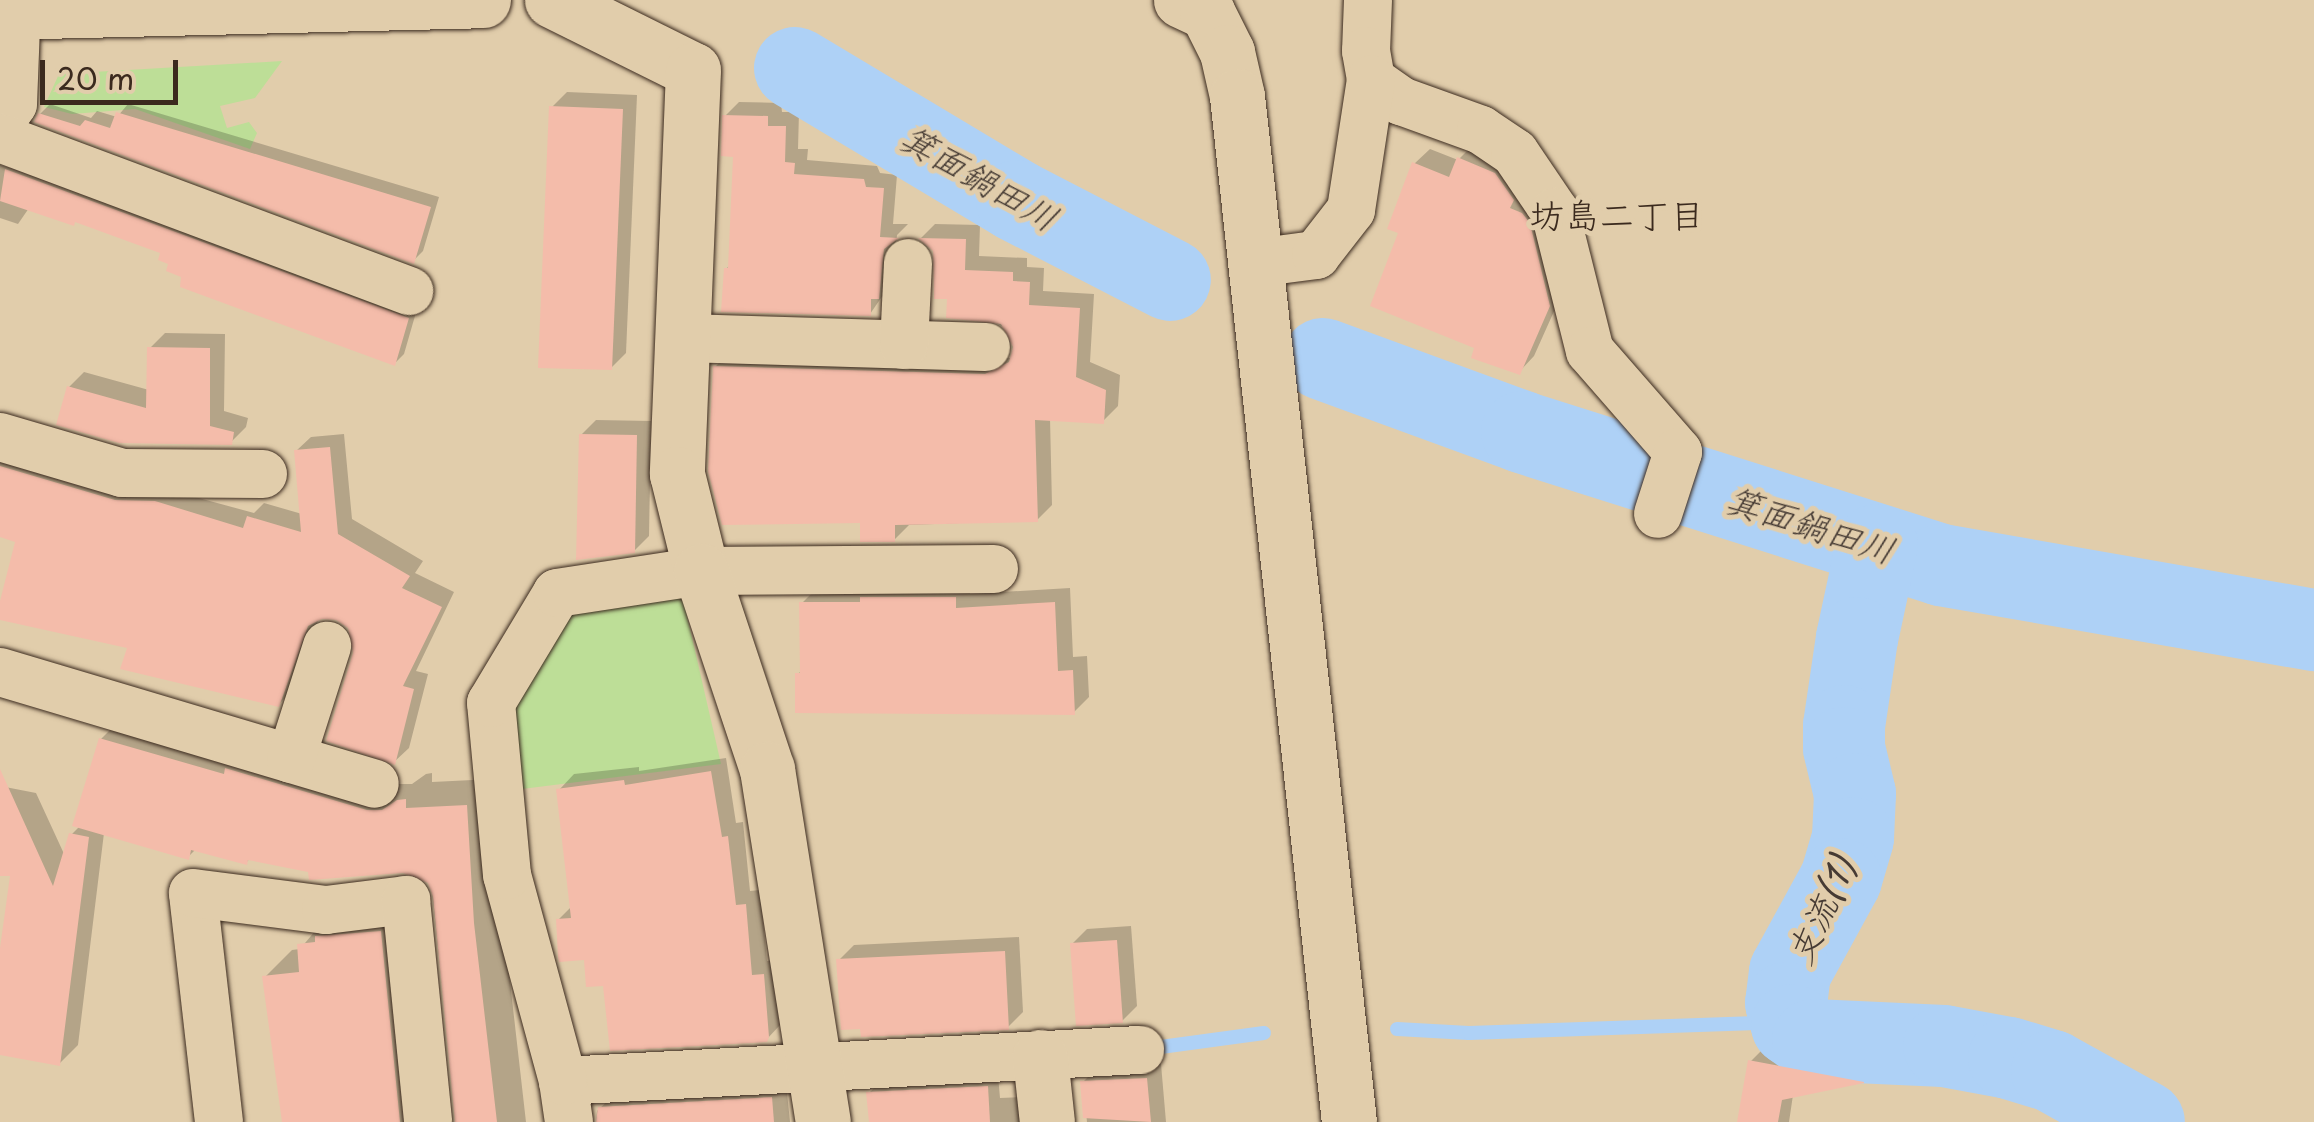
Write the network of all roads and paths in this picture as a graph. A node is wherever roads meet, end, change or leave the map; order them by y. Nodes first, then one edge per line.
1 (483, 0) edge
2 (552, 0) edge
3 (1181, 0) edge
4 (1368, 0) edge
5 (11, 8) edge
6 (1372, 80) junction
7 (0, 123) edge
8 (0, 138) edge
9 (908, 262) dead end
10 (1256, 263) junction
11 (409, 290) dead end
12 (682, 338) junction
13 (904, 345) junction
14 (986, 347) dead end
15 (0, 437) edge
16 (263, 474) dead end
17 (1665, 492) dead end
18 (994, 569) dead end
19 (701, 570) junction
20 (327, 646) dead end
21 (0, 672) edge
22 (292, 759) junction
23 (375, 784) dead end
24 (1140, 1050) dead end
25 (1040, 1056) junction
26 (818, 1066) junction
27 (566, 1102) edge
28 (219, 1122) edge
29 (428, 1122) edge
30 (823, 1122) edge
31 (1047, 1122) edge
32 (1349, 1122) edge

1 - 5 street
2 - 12 street
3 - 10 street
4 - 6 street
5 - 7 street
6 - 10 street
6 - 17 street
8 - 11 street
9 - 13 street
10 - 32 street
12 - 13 street
12 - 19 street
13 - 14 street
15 - 16 street
18 - 19 street
19 - 26 street
19 - 27 street
20 - 22 street
21 - 22 street
22 - 23 street
24 - 25 street
25 - 26 street
25 - 31 street
26 - 27 street
26 - 30 street
28 - 29 street

